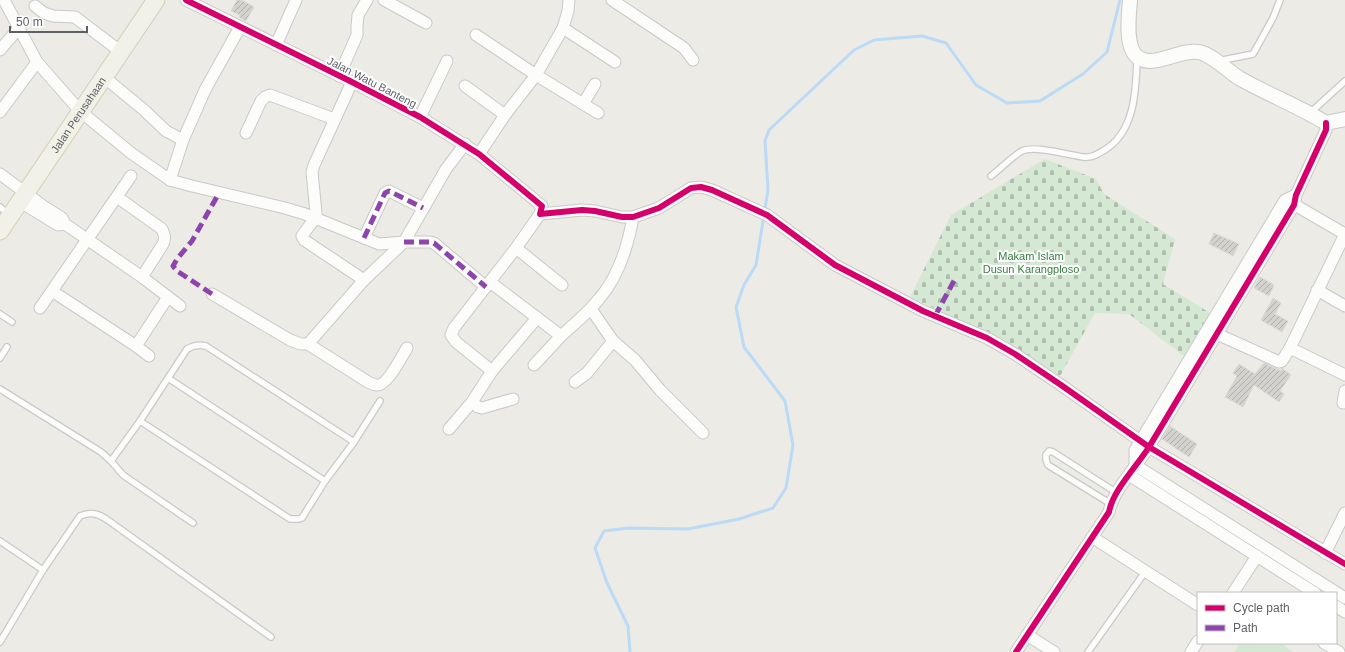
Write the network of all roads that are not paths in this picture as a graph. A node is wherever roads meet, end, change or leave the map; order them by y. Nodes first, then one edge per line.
1 (4, 0) edge
2 (156, 0) edge
3 (186, 0) edge
4 (296, 0) edge
5 (367, 0) edge
6 (384, 0) edge
7 (569, 0) edge
8 (612, 0) edge
9 (1130, 0) edge
10 (1280, 0) edge
11 (35, 6) dead end
12 (426, 23) dead end
13 (240, 27) junction
14 (19, 28) junction
15 (563, 28) junction
16 (476, 35) dead end
17 (276, 45) junction
18 (0, 50) edge
19 (121, 52) junction
20 (1137, 58) junction
21 (693, 60) dead end
22 (447, 61) dead end
23 (1216, 61) junction
24 (37, 62) junction
25 (615, 62) dead end
26 (536, 75) junction
27 (339, 76) junction
28 (104, 77) junction
29 (1345, 80) edge
30 (352, 82) junction
31 (595, 84) dead end
32 (465, 86) dead end
33 (583, 104) junction
34 (82, 108) junction
35 (0, 112) edge
36 (598, 113) dead end
37 (1310, 113) junction
38 (505, 115) junction
39 (420, 117) junction
40 (334, 119) junction
41 (1345, 119) edge
42 (1326, 123) junction
43 (246, 132) dead end
44 (183, 140) junction
45 (465, 144) junction
46 (479, 154) junction
47 (0, 174) edge
48 (172, 175) junction
49 (132, 176) dead end
50 (991, 176) dead end
51 (117, 197) junction
52 (1292, 200) junction
53 (14, 204) edge
54 (540, 207) junction
55 (423, 208) junction
56 (315, 216) junction
57 (633, 217) junction
58 (0, 230) edge
59 (1345, 234) edge
60 (364, 236) junction
61 (405, 239) junction
62 (88, 240) junction
63 (516, 248) junction
64 (142, 277) junction
65 (364, 280) junction
66 (488, 284) junction
67 (562, 284) dead end
68 (1317, 290) junction
69 (52, 291) junction
70 (212, 294) dead end
71 (168, 297) junction
72 (180, 306) dead end
73 (1345, 306) edge
74 (40, 308) dead end
75 (591, 308) junction
76 (0, 314) edge
77 (537, 318) junction
78 (12, 322) dead end
79 (1217, 334) junction
80 (562, 336) junction
81 (613, 341) junction
82 (308, 344) junction
83 (136, 346) junction
84 (7, 347) dead end
85 (407, 348) dead end
86 (1290, 348) junction
87 (149, 356) dead end
88 (0, 358) edge
89 (534, 366) dead end
90 (492, 371) junction
91 (1345, 375) edge
92 (168, 378) junction
93 (575, 382) dead end
94 (0, 389) edge
95 (1345, 391) edge
96 (513, 399) dead end
97 (380, 401) dead end
98 (472, 402) junction
99 (1343, 403) dead end
100 (140, 421) junction
101 (449, 429) dead end
102 (703, 433) dead end
103 (354, 442) junction
104 (1145, 444) junction
105 (111, 461) junction
106 (1136, 465) junction
107 (1129, 475) junction
108 (325, 481) junction
109 (1117, 493) junction
110 (1111, 504) junction
111 (1345, 513) edge
112 (193, 523) dead end
113 (1092, 537) junction
114 (0, 541) edge
115 (1325, 553) junction
116 (1258, 556) junction
117 (1345, 564) edge
118 (43, 570) junction
119 (1145, 572) junction
120 (1239, 591) edge
121 (1313, 592) edge
122 (1336, 592) edge
123 (1197, 603) edge
124 (1027, 635) junction
125 (271, 637) dead end
126 (0, 642) edge
127 (1197, 643) edge
128 (1326, 644) edge
129 (1016, 652) edge
130 (1054, 652) edge
131 (1088, 652) edge
132 (1191, 652) edge
133 (1338, 652) edge

1 - 14 street
2 - 19 main road, Jalan Perusahaan
3 - 13 street, Jalan Watu Banteng
4 - 17 street
5 - 27 street
6 - 12 street
7 - 15 street
8 - 21 street
9 - 20 street
10 - 23 lane
11 - 19 street
13 - 17 street, Jalan Watu Banteng
13 - 44 street
14 - 18 street
14 - 24 street
15 - 25 street
15 - 26 street
16 - 26 street
17 - 27 street, Jalan Watu Banteng
19 - 28 main road, Jalan Perusahaan
20 - 23 street
20 - 50 lane
22 - 39 street
23 - 37 street
24 - 34 street
24 - 35 street
26 - 33 street
26 - 38 street
27 - 30 street, Jalan Watu Banteng
28 - 34 main road, Jalan Perusahaan
28 - 44 street
29 - 37 lane
30 - 39 street, Jalan Watu Banteng
30 - 40 street
31 - 33 street
32 - 38 street
33 - 36 street
34 - 48 street
34 - 53 main road, Jalan Perusahaan
37 - 42 street
38 - 46 street
39 - 45 street, Jalan Watu Banteng
40 - 43 street
40 - 56 street
41 - 42 street
42 - 52 street
44 - 48 street
45 - 46 street, Jalan Watu Banteng
45 - 55 street
46 - 54 street, Jalan Watu Banteng
47 - 53 street
48 - 56 street
49 - 51 street
51 - 62 street
51 - 64 street
52 - 59 street
52 - 79 street
52 - 104 street
53 - 58 main road, Jalan Perusahaan
53 - 62 street
54 - 57 street
54 - 63 street
55 - 60 street
55 - 61 street
56 - 60 street
56 - 65 street
57 - 75 street
57 - 104 street
59 - 68 street
60 - 61 street
61 - 65 street
61 - 66 street
62 - 64 street
62 - 69 street
63 - 66 street
63 - 67 street
64 - 71 street
65 - 82 street
66 - 77 street
66 - 90 street
68 - 73 street
68 - 86 street
69 - 74 street
69 - 83 street
70 - 82 street
71 - 72 street
71 - 83 street
75 - 80 street
75 - 81 street
76 - 78 lane
77 - 80 street
77 - 90 street
79 - 86 street
79 - 104 street
80 - 89 street
81 - 93 street
81 - 102 street
82 - 85 street
83 - 87 street
84 - 88 lane
86 - 91 street
90 - 98 street
92 - 100 lane
92 - 103 lane
92 - 108 lane
94 - 105 lane
95 - 99 street
96 - 98 street
97 - 103 lane
98 - 101 street
100 - 105 lane
100 - 108 lane
103 - 108 lane
104 - 106 street
104 - 115 street
105 - 112 lane
106 - 107 street
106 - 122 street
107 - 109 street
107 - 116 street
109 - 110 street
109 - 110 lane
110 - 113 street
111 - 115 street
113 - 119 street
113 - 124 street
114 - 118 lane
115 - 117 street
116 - 120 street
116 - 121 street
118 - 125 lane
118 - 126 lane
119 - 123 street
119 - 131 lane
124 - 129 street
124 - 130 street
127 - 132 street
128 - 133 street

